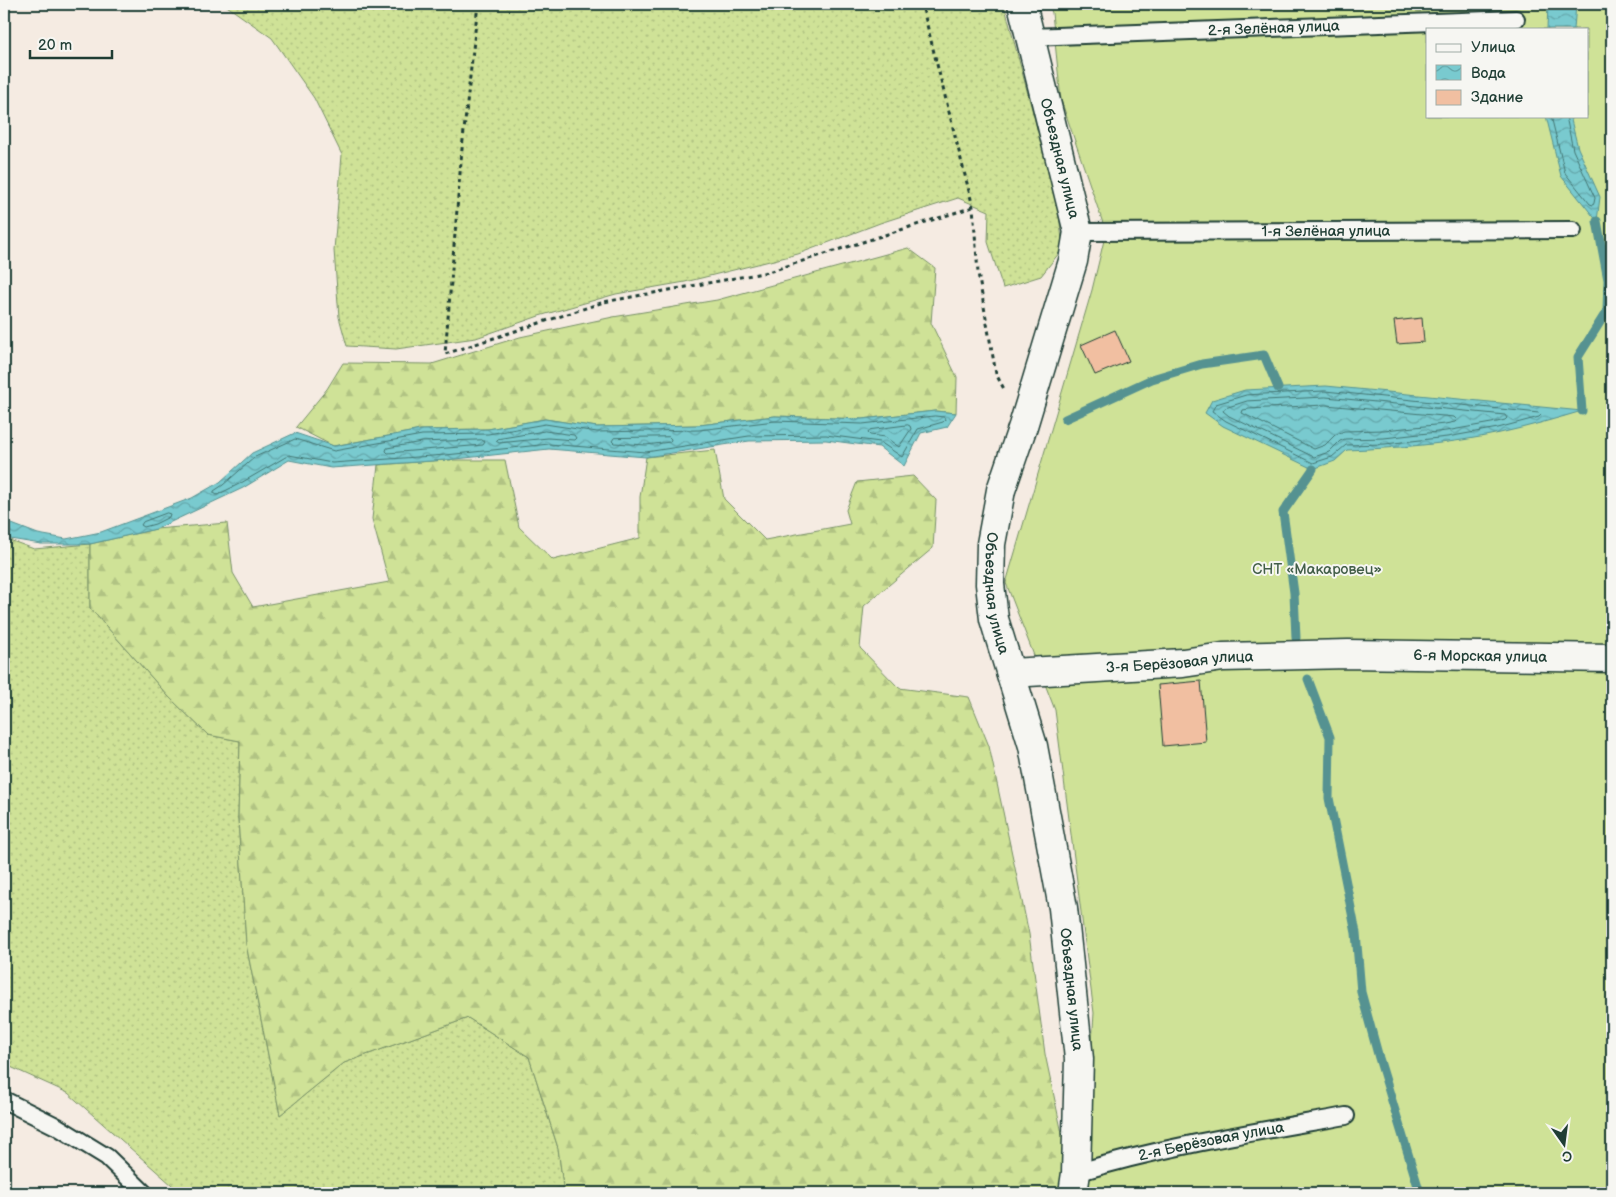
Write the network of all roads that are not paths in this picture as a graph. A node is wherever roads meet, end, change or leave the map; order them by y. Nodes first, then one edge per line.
1 (1022, 4) edge
2 (1516, 18) dead end
3 (1030, 37) junction
4 (1572, 230) dead end
5 (1078, 232) junction
6 (1348, 654) joint
7 (1612, 658) edge
8 (1011, 673) junction
9 (4, 1100) edge
10 (1346, 1116) dead end
11 (1074, 1183) edge
12 (144, 1193) edge

1 - 3 street, Объездная улица
2 - 3 lane, 2-я Зелёная улица
3 - 5 street, Объездная улица
4 - 5 lane, 1-я Зелёная улица
5 - 8 street, Объездная улица
6 - 7 street, 6-я Морская улица
6 - 8 street, 3-я Берёзовая улица
8 - 11 street, Объездная улица
9 - 12 lane
10 - 11 lane, 2-я Берёзовая улица

